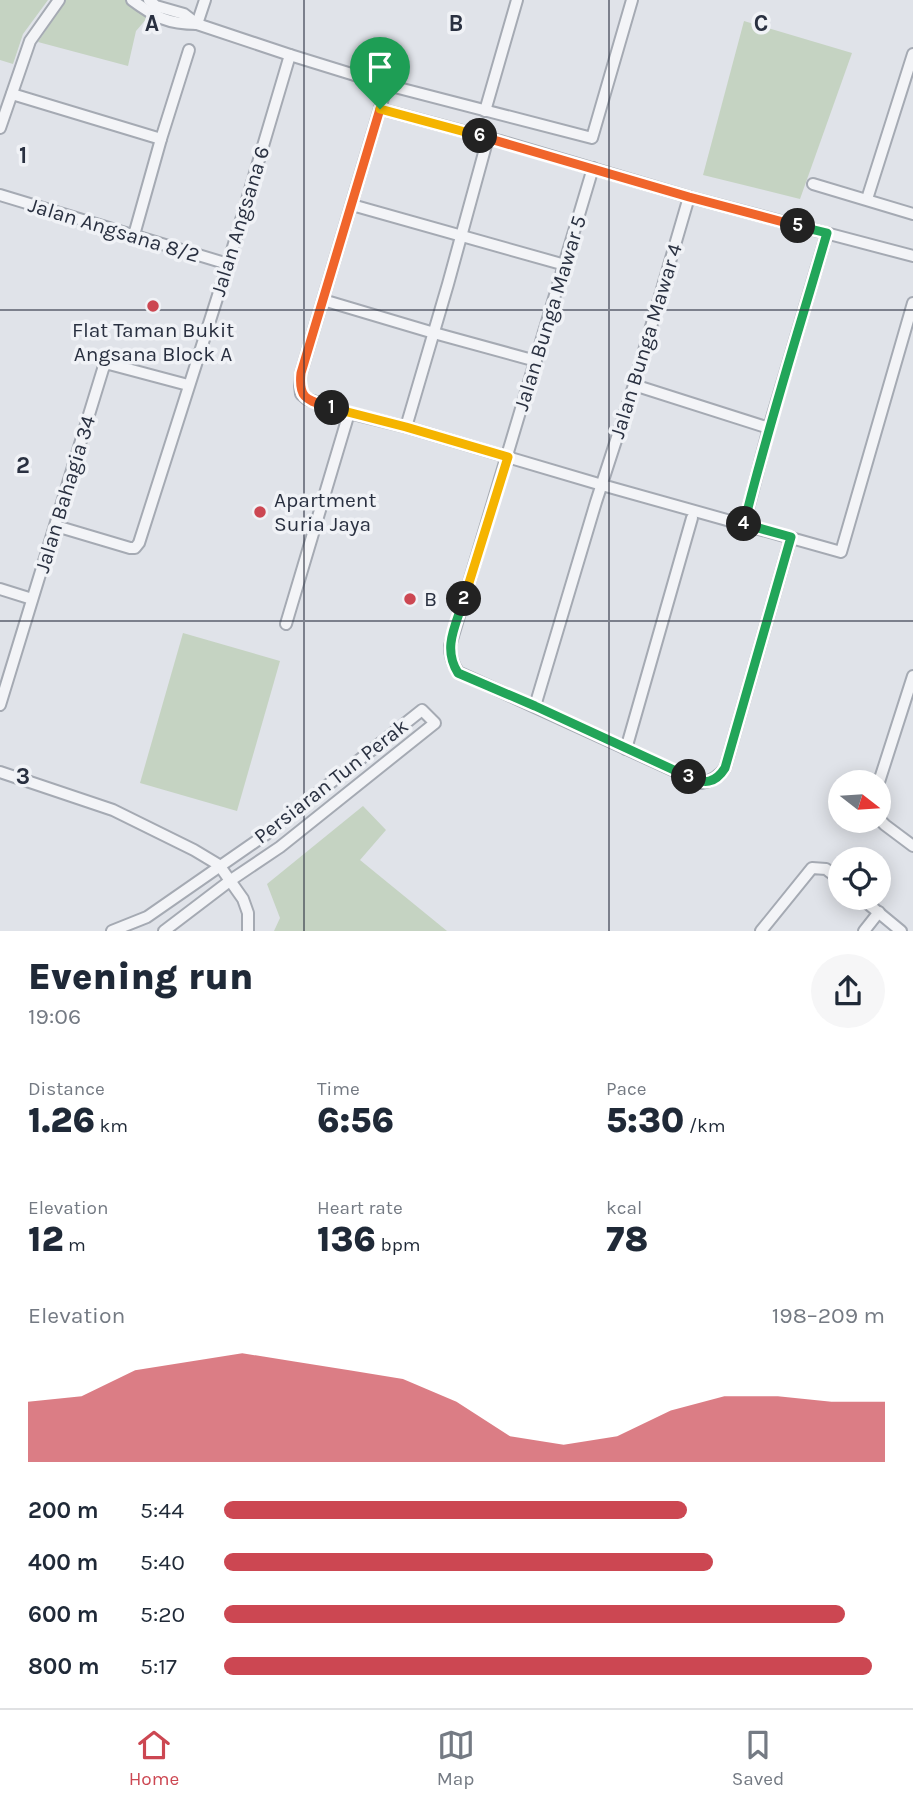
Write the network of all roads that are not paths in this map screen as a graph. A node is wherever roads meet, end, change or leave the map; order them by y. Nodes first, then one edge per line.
1 (59, 0) edge
2 (132, 0) edge
3 (149, 0) edge
4 (205, 0) edge
5 (517, 0) edge
6 (632, 0) edge
7 (197, 24) junction
8 (189, 50) dead end
9 (913, 54) edge
10 (290, 55) junction
11 (387, 85) junction
12 (12, 94) junction
13 (380, 109) junction
14 (485, 111) junction
15 (0, 128) edge
16 (488, 138) junction
17 (161, 139) junction
18 (593, 168) junction
19 (813, 184) dead end
20 (0, 195) edge
21 (689, 197) junction
22 (867, 199) junction
23 (352, 205) junction
24 (913, 214) edge
25 (827, 233) junction
26 (134, 235) junction
27 (462, 235) junction
28 (913, 256) edge
29 (228, 264) junction
30 (565, 265) junction
31 (323, 300) junction
32 (913, 303) edge
33 (433, 333) junction
34 (536, 361) junction
35 (188, 385) junction
36 (634, 385) junction
37 (349, 413) junction
38 (406, 427) junction
39 (768, 428) junction
40 (508, 457) junction
41 (601, 485) junction
42 (692, 518) dead end
43 (744, 524) junction
44 (56, 526) junction
45 (791, 537) junction
46 (0, 589) edge
47 (32, 599) junction
48 (286, 624) dead end
49 (913, 676) edge
50 (0, 705) edge
51 (535, 706) junction
52 (626, 749) junction
53 (883, 770) edge
54 (0, 772) edge
55 (891, 830) edge
56 (913, 846) edge
57 (219, 865) junction
58 (828, 871) edge
59 (231, 880) junction
60 (877, 910) edge
61 (879, 912) junction
62 (112, 931) edge
63 (164, 931) edge
64 (248, 931) edge
65 (761, 931) edge
66 (864, 931) edge
67 (901, 931) edge

1 - 12 street
2 - 7 street
3 - 7 street
4 - 7 street
5 - 14 street
6 - 14 street
7 - 10 street
8 - 17 street
9 - 22 street
10 - 11 street
10 - 29 street, Jalan Angsana 6
11 - 13 street
11 - 14 street
12 - 15 street
12 - 17 street
13 - 16 street
13 - 23 street
16 - 18 street
16 - 27 street
17 - 26 street
18 - 21 street
18 - 30 street, Jalan Bunga Mawar 5
19 - 22 street
20 - 26 street, Jalan Angsana 8/2
21 - 25 street
21 - 36 street, Jalan Bunga Mawar 4
22 - 24 street
23 - 27 street
23 - 31 street
25 - 28 street
25 - 39 street
26 - 29 street, Jalan Angsana 8/2
27 - 30 street
27 - 33 street
29 - 35 street, Jalan Angsana 6
30 - 34 street, Jalan Bunga Mawar 5
31 - 33 street
31 - 37 street
32 - 45 street
33 - 34 street
33 - 38 street
34 - 40 street, Jalan Bunga Mawar 5
35 - 44 street, Jalan Angsana 6
35 - 44 street, Jalan Bahagia 34
36 - 39 street
36 - 41 street, Jalan Bunga Mawar 4
37 - 38 street
37 - 48 street
38 - 40 street
39 - 43 street
40 - 41 street
40 - 51 street, Jalan Bunga Mawar 5
41 - 43 street
41 - 51 street, Jalan Bunga Mawar 4
42 - 52 street
43 - 45 street
44 - 47 street, Jalan Bahagia 34
45 - 52 street
46 - 47 street
47 - 50 street, Jalan Bahagia 34
49 - 53 street
51 - 52 street
54 - 57 street
55 - 56 street
57 - 59 street
57 - 59 street, Persiaran Tun Perak
57 - 62 street, Persiaran Tun Perak
58 - 65 street
59 - 63 street, Persiaran Tun Perak
59 - 64 street
60 - 61 street
61 - 66 street
61 - 67 street

